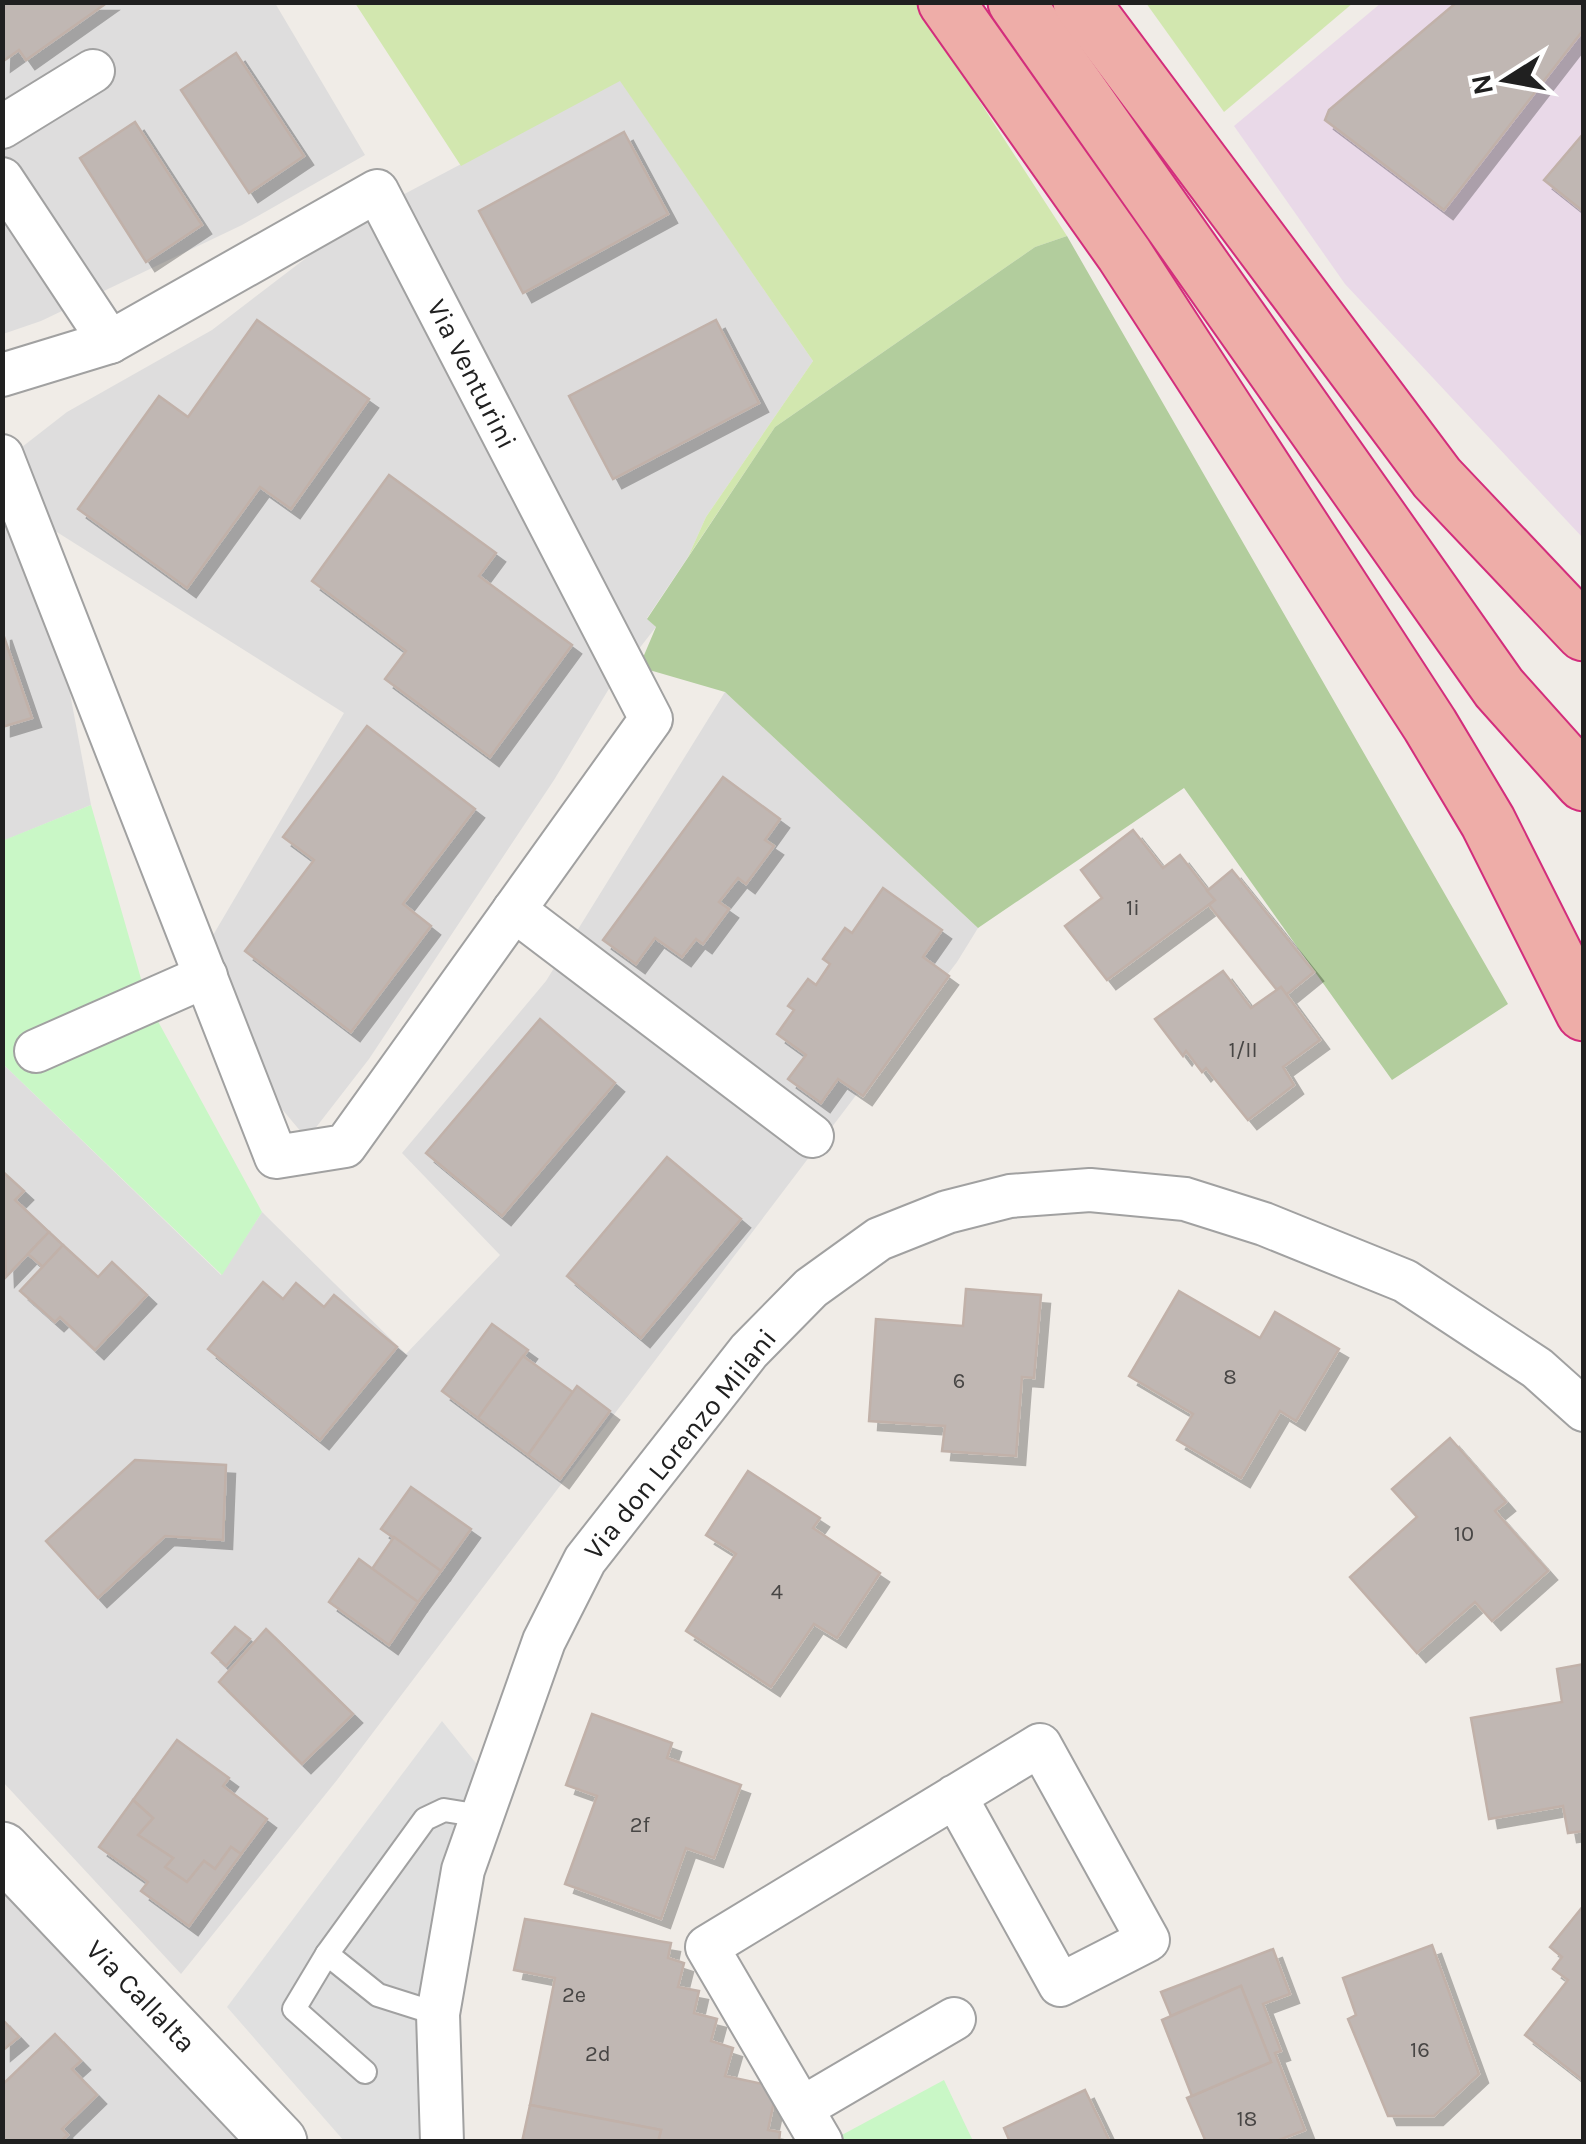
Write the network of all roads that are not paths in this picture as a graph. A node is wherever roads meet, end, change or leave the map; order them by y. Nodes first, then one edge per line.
1 (946, 2) edge
2 (1016, 2) edge
3 (1081, 2) edge
4 (94, 70) dead end
5 (2, 127) edge
6 (2, 179) edge
7 (110, 342) junction
8 (2, 375) edge
9 (2, 456) edge
10 (1584, 633) edge
11 (1584, 783) edge
12 (514, 910) junction
13 (206, 976) junction
14 (1584, 1013) edge
15 (36, 1051) dead end
16 (812, 1136) dead end
17 (1584, 1410) edge
18 (955, 1796) junction
19 (481, 1816) junction
20 (2, 1850) edge
21 (327, 1954) junction
22 (438, 2014) junction
23 (954, 2019) dead end
24 (365, 2072) dead end
25 (811, 2125) edge
26 (279, 2142) edge
27 (442, 2142) edge

1 - 14 highway
2 - 11 highway
3 - 10 highway
4 - 5 street
6 - 7 street
7 - 8 street, Via Venturini
7 - 12 street, Via Venturini
9 - 13 street, Via Venturini
12 - 13 street, Via Venturini
12 - 16 street
13 - 15 street
17 - 19 street, Via don Lorenzo Milani
18 - 18 street
18 - 25 street
19 - 21 lane
19 - 22 street, Via don Lorenzo Milani
20 - 26 street, Via Callalta
21 - 22 lane
21 - 24 lane
22 - 27 street, Via don Lorenzo Milani
23 - 25 street

